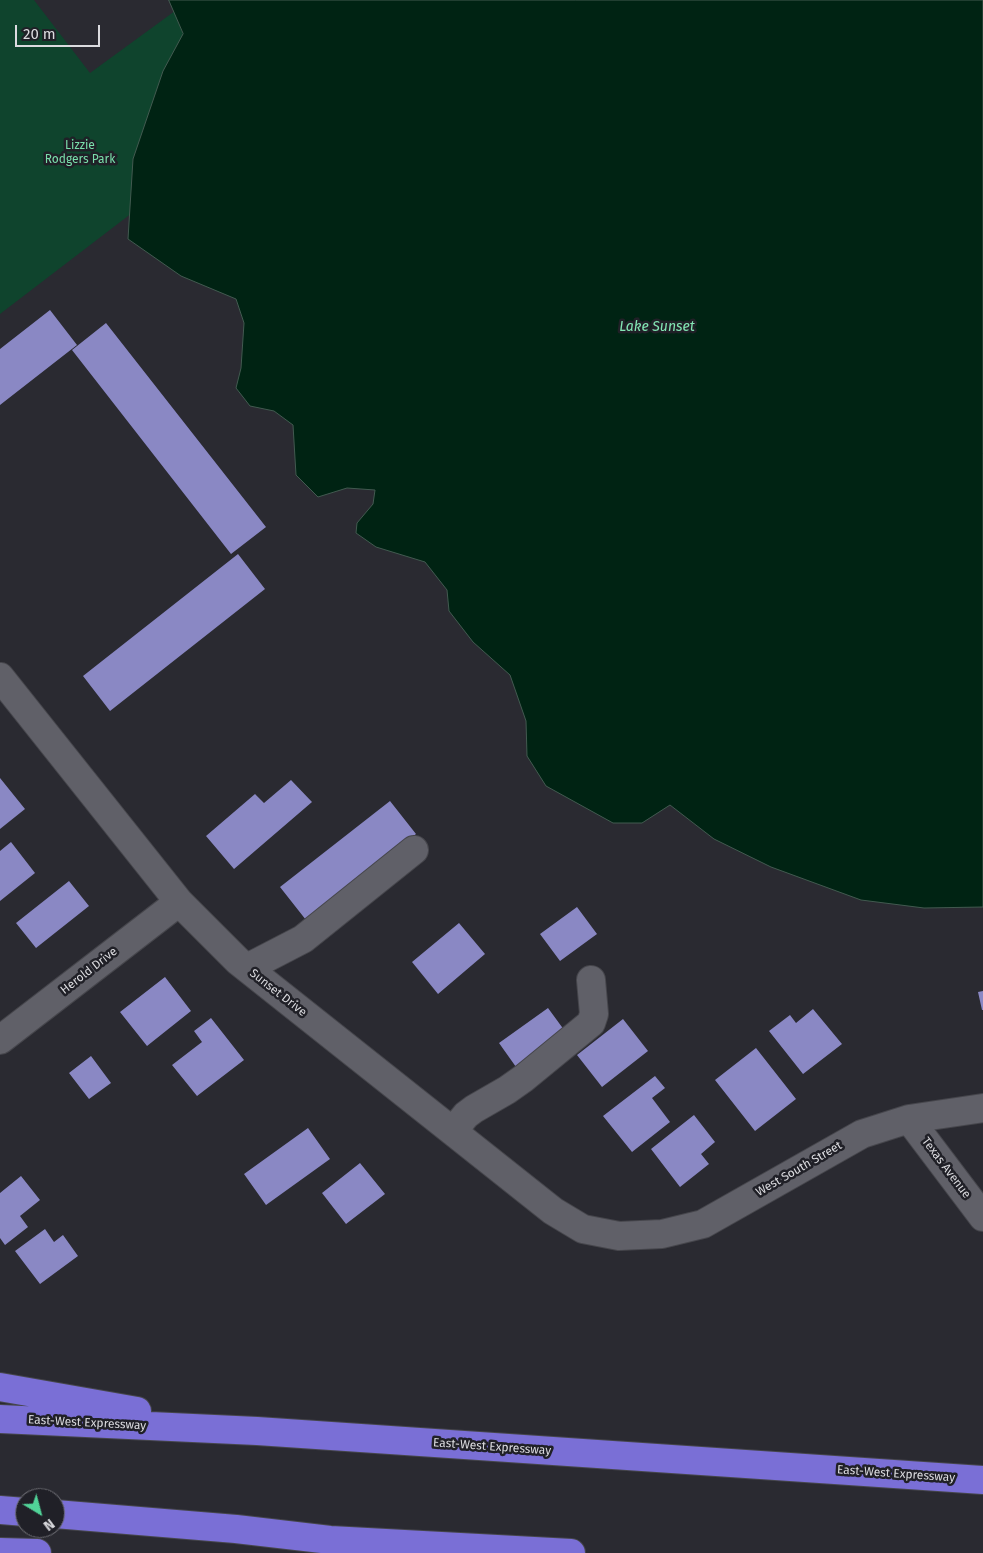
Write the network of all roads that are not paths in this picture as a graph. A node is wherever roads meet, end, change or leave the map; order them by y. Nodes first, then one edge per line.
1 (0, 677) edge
2 (414, 850) dead end
3 (179, 902) junction
4 (247, 968) junction
5 (591, 980) dead end
6 (0, 1040) edge
7 (983, 1108) edge
8 (908, 1119) junction
9 (453, 1131) junction
10 (983, 1217) edge
11 (619, 1236) joint
12 (0, 1388) edge
13 (0, 1419) edge
14 (257, 1431) junction
15 (983, 1480) edge
16 (0, 1510) edge
17 (15, 1511) edge
18 (65, 1515) edge
19 (330, 1540) junction
20 (0, 1552) edge
21 (37, 1553) edge
22 (268, 1553) edge
23 (571, 1553) edge

1 - 3 street, Sunset Drive
2 - 4 street
3 - 4 street, Sunset Drive
3 - 6 street, Herold Drive
4 - 9 street, Sunset Drive
5 - 9 street
7 - 8 street, West South Street
8 - 10 street, Texas Avenue
8 - 11 street, West South Street
9 - 11 street, Sunset Drive
12 - 14 highway
13 - 14 highway, East-West Expressway
14 - 15 highway, East-West Expressway
16 - 17 highway
18 - 19 highway
19 - 22 highway
19 - 23 highway
20 - 21 highway

